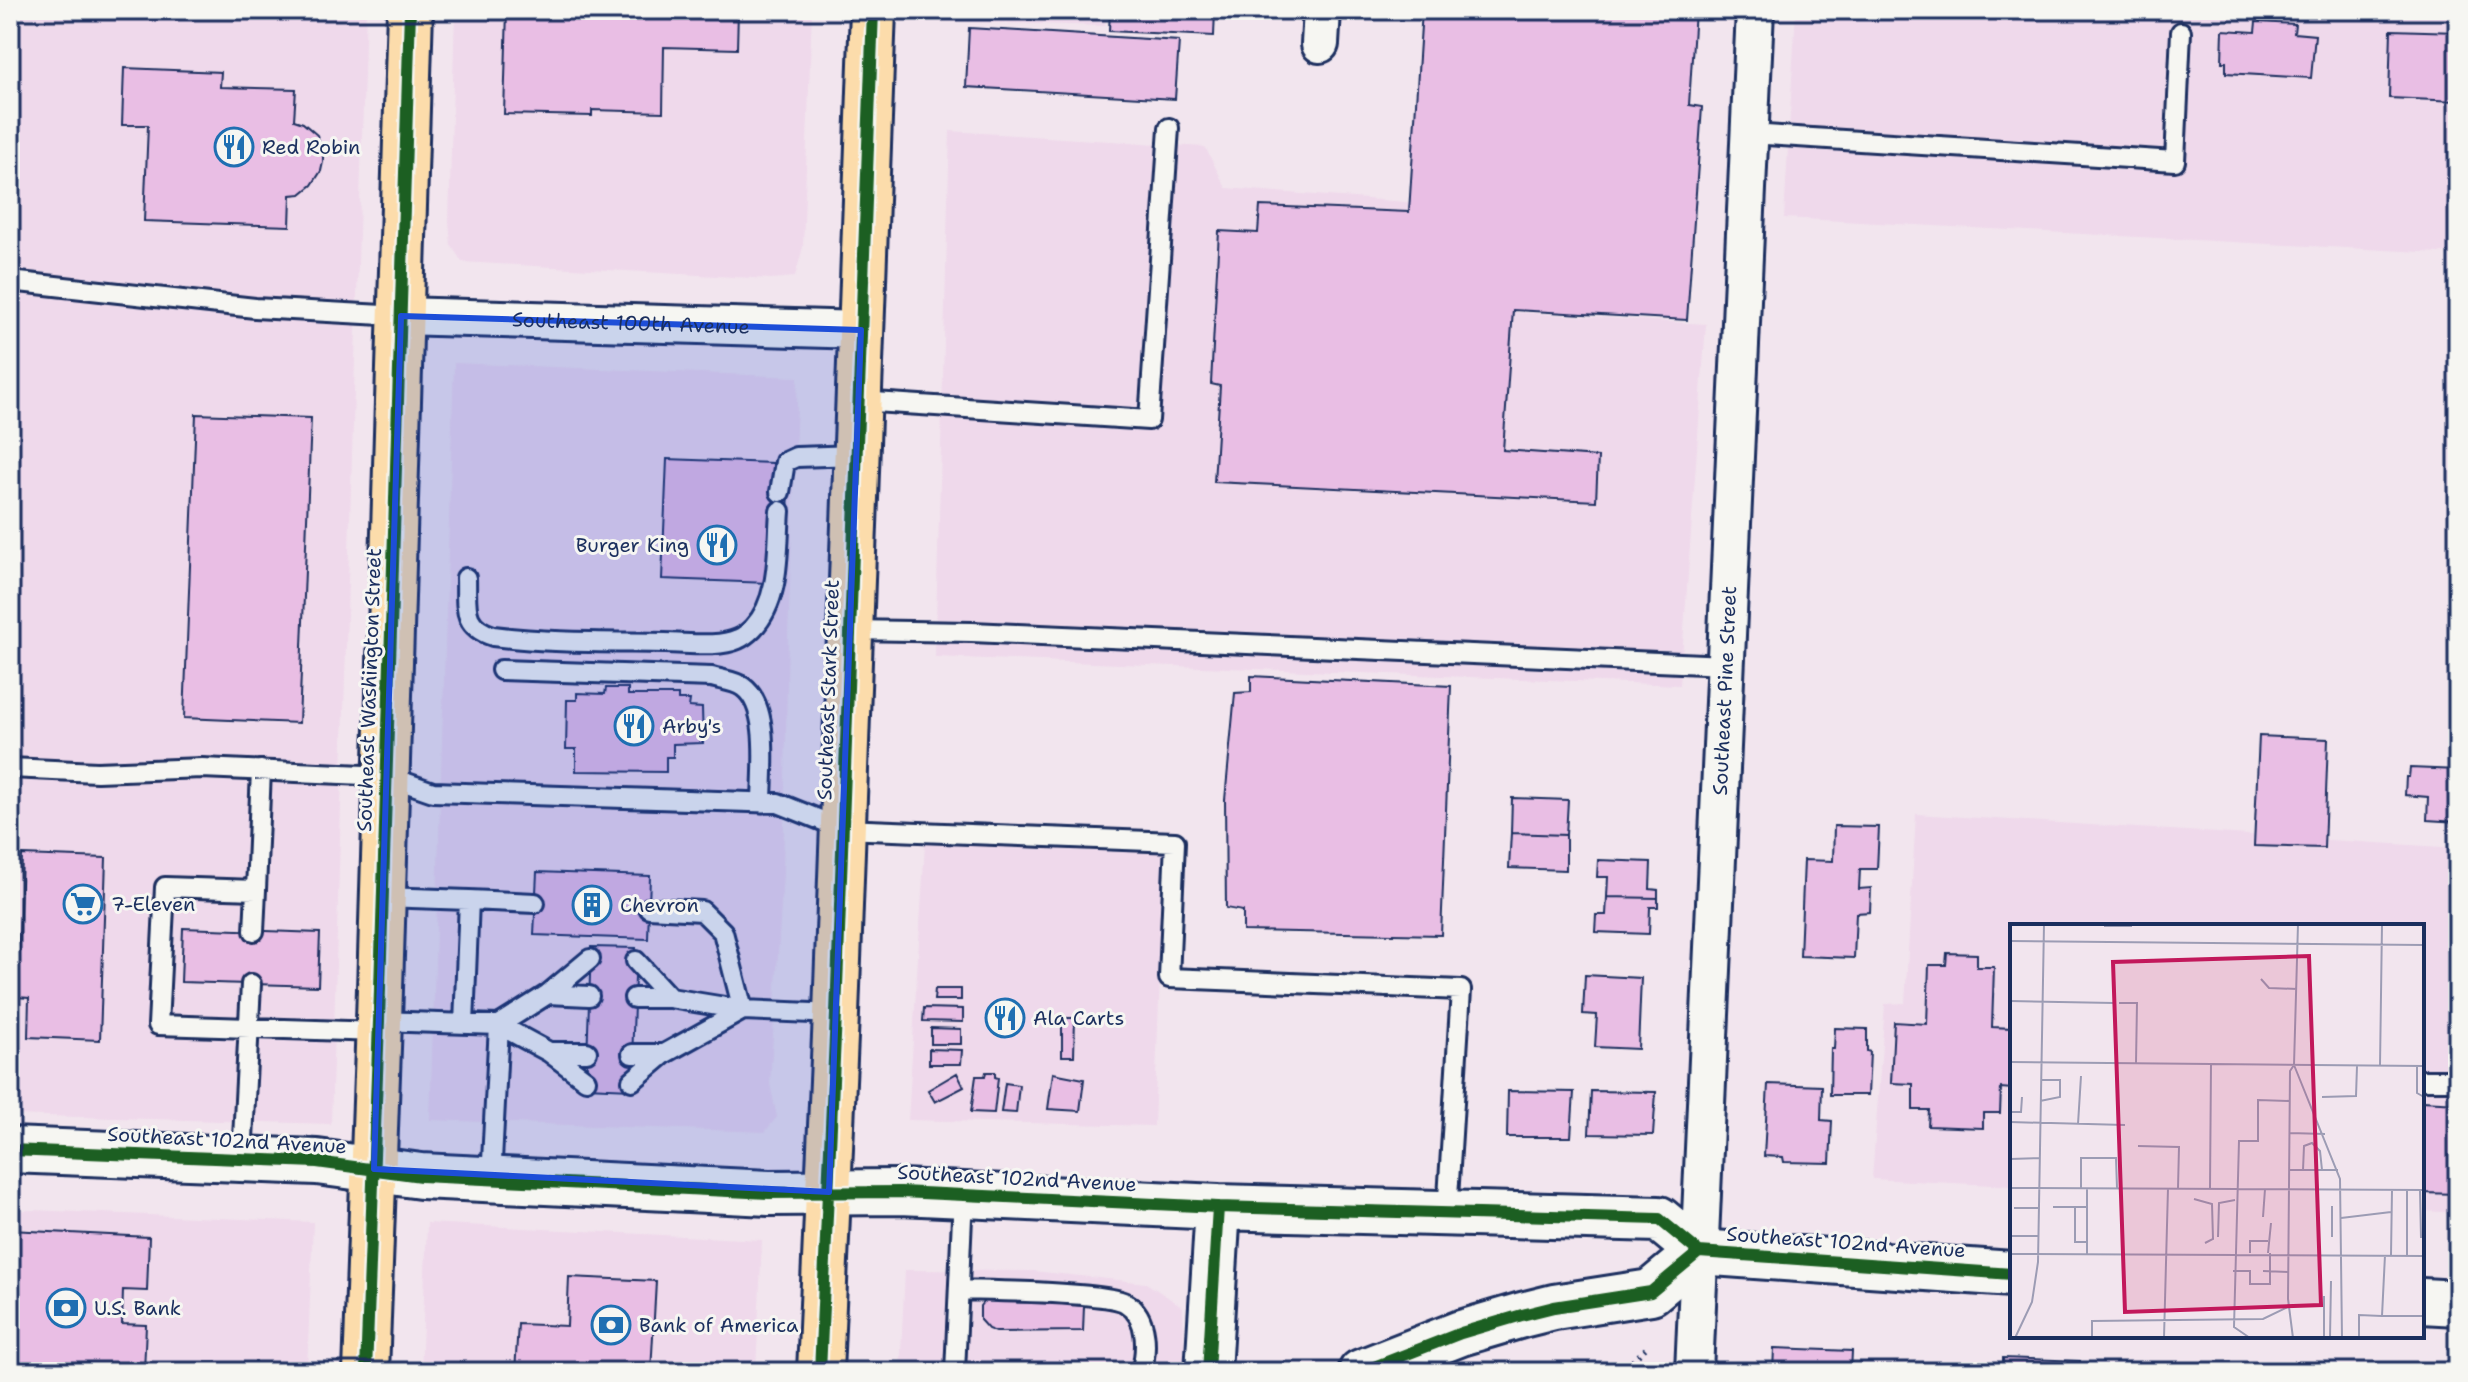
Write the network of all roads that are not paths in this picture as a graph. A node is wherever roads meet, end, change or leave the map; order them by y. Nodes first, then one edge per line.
1 (410, 10) edge
2 (873, 10) edge
3 (1755, 10) edge
4 (2181, 32) dead end
5 (1169, 128) dead end
6 (1750, 134) junction
7 (10, 281) edge
8 (401, 316) junction
9 (861, 330) junction
10 (859, 401) junction
11 (857, 455) junction
12 (466, 578) dead end
13 (850, 630) junction
14 (1726, 665) junction
15 (501, 670) dead end
16 (10, 768) edge
17 (261, 770) junction
18 (387, 776) junction
19 (762, 803) junction
20 (843, 829) junction
21 (256, 890) junction
22 (383, 897) junction
23 (469, 900) junction
24 (535, 903) dead end
25 (649, 908) dead end
26 (254, 931) dead end
27 (590, 959) dead end
28 (636, 961) dead end
29 (251, 984) dead end
30 (548, 994) junction
31 (589, 996) dead end
32 (634, 998) dead end
33 (670, 998) junction
34 (743, 1010) junction
35 (836, 1014) junction
36 (464, 1024) junction
37 (499, 1025) junction
38 (379, 1026) junction
39 (249, 1028) junction
40 (549, 1052) junction
41 (587, 1052) dead end
42 (632, 1054) dead end
43 (664, 1054) junction
44 (586, 1080) dead end
45 (2424, 1080) edge
46 (2458, 1080) edge
47 (632, 1081) dead end
48 (10, 1150) edge
49 (242, 1158) junction
50 (374, 1169) junction
51 (491, 1180) junction
52 (829, 1192) junction
53 (963, 1195) junction
54 (1218, 1207) junction
55 (1447, 1214) junction
56 (1699, 1252) junction
57 (2010, 1274) edge
58 (959, 1290) junction
59 (2424, 1301) edge
60 (2458, 1303) edge
61 (366, 1372) edge
62 (820, 1372) edge
63 (955, 1372) edge
64 (1141, 1372) edge
65 (1208, 1372) edge
66 (1361, 1372) edge
67 (1694, 1372) edge

1 - 8 main road, Southeast Washington Street
2 - 9 main road, Southeast Stark Street
3 - 6 street, Southeast Pine Street
4 - 6 lane
5 - 10 lane
6 - 14 street, Southeast Pine Street
7 - 8 lane
8 - 9 street, Southeast 100th Avenue
8 - 18 main road, Southeast Washington Street
9 - 10 main road, Southeast Stark Street
10 - 11 main road, Southeast Stark Street
11 - 12 lane
11 - 13 main road, Southeast Stark Street
13 - 14 lane
13 - 20 main road, Southeast Stark Street
14 - 56 street, Southeast Pine Street
15 - 19 lane
16 - 17 lane
17 - 18 lane
17 - 21 lane
18 - 19 lane
18 - 22 main road, Southeast Washington Street
19 - 20 lane
20 - 35 main road, Southeast Stark Street
20 - 55 lane
21 - 26 lane
21 - 39 lane
22 - 23 lane
22 - 38 main road, Southeast Washington Street
23 - 24 lane
23 - 36 lane
25 - 34 lane
27 - 30 lane
28 - 33 lane
29 - 39 lane
30 - 31 lane
30 - 37 lane
32 - 33 lane
33 - 34 lane
34 - 35 lane
34 - 43 lane
35 - 52 main road, Southeast Stark Street
36 - 37 lane
36 - 38 lane
37 - 40 lane
37 - 51 lane
38 - 39 lane
38 - 50 main road, Southeast Washington Street
39 - 49 lane
40 - 41 lane
40 - 44 lane
42 - 43 lane
43 - 47 lane
45 - 46 lane
48 - 49 main road, Southeast 102nd Avenue
49 - 50 main road, Southeast 102nd Avenue
50 - 51 main road, Southeast 102nd Avenue
50 - 61 main road, Southeast Washington Street
51 - 52 main road, Southeast 102nd Avenue
52 - 53 main road, Southeast 102nd Avenue
52 - 62 main road, Southeast Stark Street
53 - 54 main road, Southeast 102nd Avenue
53 - 58 lane
54 - 55 main road, Southeast 102nd Avenue
54 - 65 main road
55 - 56 main road, Southeast 102nd Avenue
56 - 57 main road, Southeast 102nd Avenue
56 - 66 main road
56 - 67 street, Southeast Pine Street
58 - 63 lane
58 - 64 lane
59 - 60 main road

